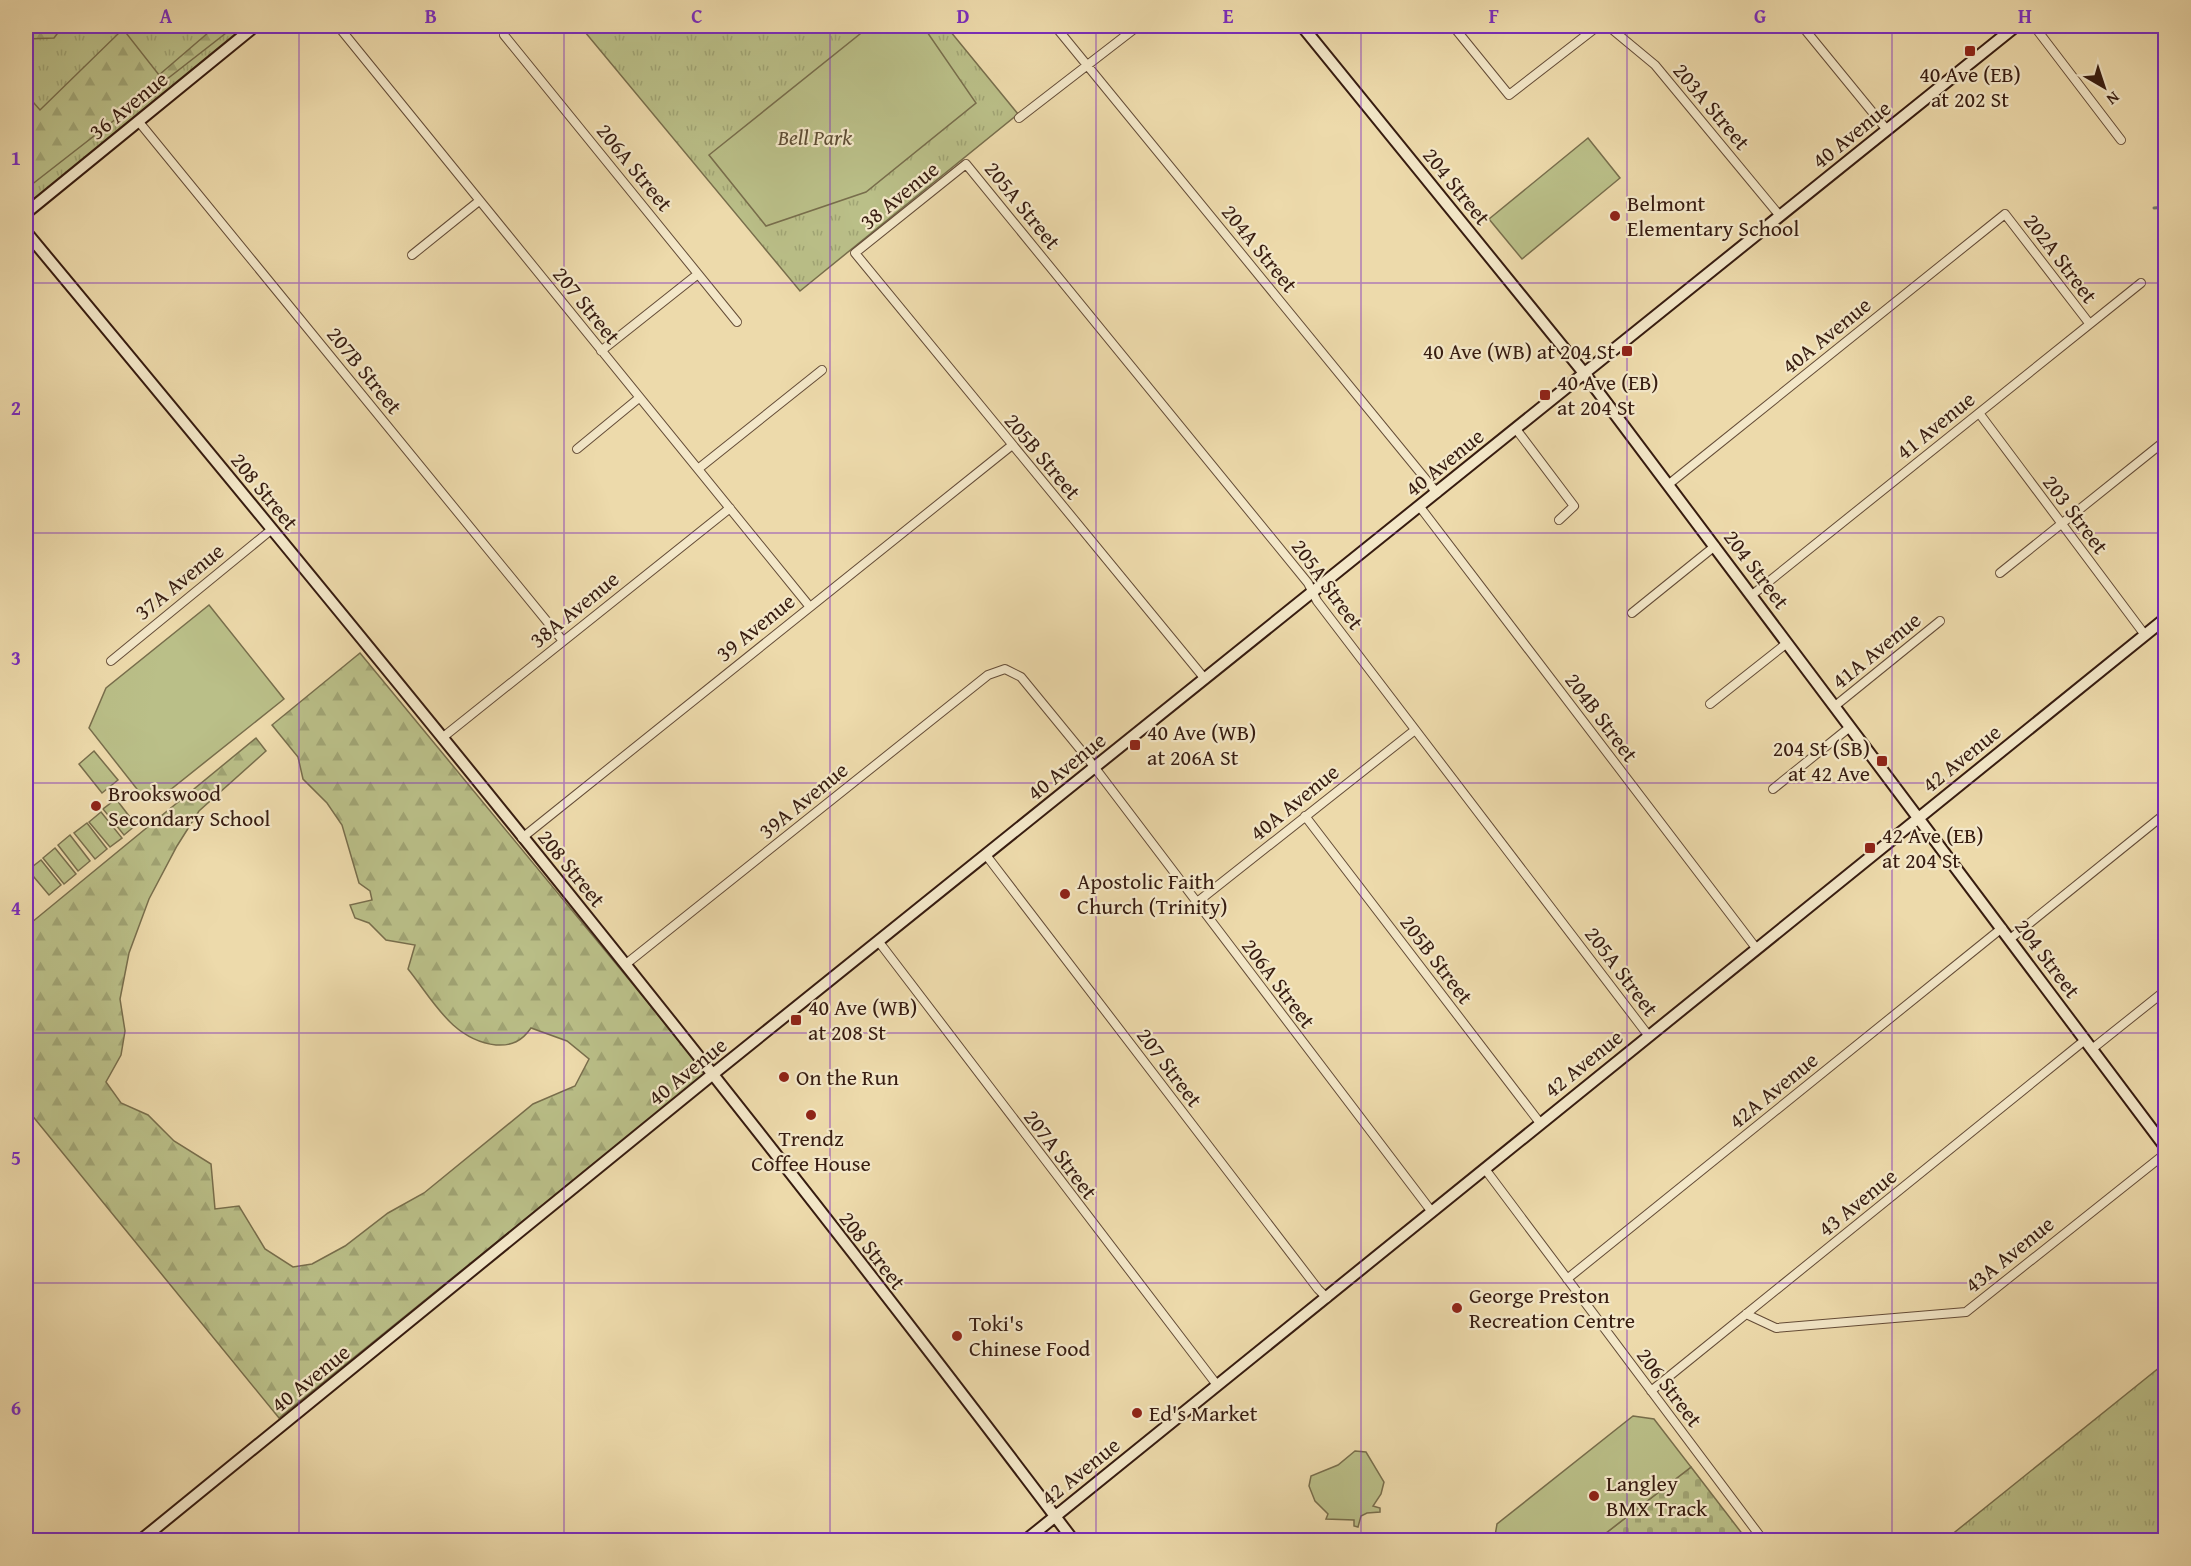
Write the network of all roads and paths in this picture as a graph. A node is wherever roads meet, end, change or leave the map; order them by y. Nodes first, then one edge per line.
1 (255, 26) edge
2 (338, 26) edge
3 (1055, 26) edge
4 (1138, 26) edge
5 (1302, 26) edge
6 (1453, 26) edge
7 (1598, 26) edge
8 (1608, 26) edge
9 (1802, 26) edge
10 (2016, 26) edge
11 (2034, 26) edge
12 (504, 35) dead end
13 (1088, 65) junction
14 (1019, 118) dead end
15 (139, 122) junction
16 (1887, 130) junction
17 (2121, 140) dead end
18 (966, 164) joint
19 (479, 201) junction
20 (26, 213) edge
21 (2005, 214) joint
22 (1780, 216) junction
23 (26, 232) edge
24 (855, 253) joint
25 (412, 255) dead end
26 (698, 274) junction
27 (2141, 283) dead end
28 (737, 322) dead end
29 (2089, 323) junction
30 (601, 351) junction
31 (822, 370) dead end
32 (1584, 373) junction
33 (639, 398) junction
34 (1979, 413) junction
35 (1516, 429) junction
36 (2166, 440) edge
37 (1011, 446) junction
38 (577, 448) dead end
39 (698, 470) junction
40 (1669, 484) junction
41 (1437, 493) junction
42 (1420, 507) junction
43 (730, 508) junction
44 (1559, 520) dead end
45 (2061, 524) junction
46 (271, 530) junction
47 (1715, 546) junction
48 (2000, 573) dead end
49 (1312, 593) junction
50 (1752, 595) junction
51 (810, 607) junction
52 (1632, 613) dead end
53 (2166, 618) edge
54 (1940, 621) dead end
55 (2145, 635) junction
56 (563, 641) junction
57 (1788, 643) junction
58 (111, 661) dead end
59 (1005, 669) joint
60 (1205, 679) junction
61 (1710, 705) dead end
62 (1835, 706) junction
63 (1850, 727) junction
64 (1415, 730) junction
65 (442, 738) junction
66 (1094, 769) junction
67 (1773, 789) dead end
68 (2166, 813) edge
69 (1305, 816) junction
70 (1919, 817) junction
71 (522, 838) junction
72 (986, 855) junction
73 (1196, 903) junction
74 (2002, 928) junction
75 (2010, 939) junction
76 (879, 942) junction
77 (1756, 948) junction
78 (626, 964) junction
79 (2166, 990) edge
80 (1648, 1035) junction
81 (2085, 1040) junction
82 (2092, 1049) junction
83 (713, 1074) junction
84 (1540, 1123) junction
85 (2166, 1148) edge
86 (2166, 1153) edge
87 (1485, 1169) junction
88 (1432, 1212) junction
89 (1567, 1280) junction
90 (1327, 1298) junction
91 (1746, 1314) junction
92 (1217, 1385) junction
93 (1651, 1391) junction
94 (1055, 1516) junction
95 (141, 1540) edge
96 (1026, 1540) edge
97 (1073, 1540) edge
98 (1763, 1540) edge

1 - 15 main road, 36 Avenue
2 - 19 street, 207 Street
3 - 13 street, 204A Street
4 - 13 street
5 - 32 main road, 204 Street
6 - 7 street
8 - 22 street, 203A Street
9 - 16 street
10 - 16 main road, 40 Avenue
11 - 17 street
12 - 26 street, 206A Street
13 - 14 street
13 - 41 street, 204A Street
15 - 20 main road, 36 Avenue
15 - 56 street, 207B Street
16 - 22 main road, 40 Avenue
18 - 24 street, 38 Avenue
18 - 49 street, 205A Street
19 - 25 street
19 - 30 street, 207 Street
21 - 29 street, 202A Street
21 - 40 street, 40A Avenue
22 - 32 main road, 40 Avenue
23 - 46 main road, 208 Street
24 - 37 street, 205B Street
26 - 28 street, 206A Street
26 - 30 street
27 - 29 street, 41 Avenue
29 - 34 street, 41 Avenue
30 - 33 street, 207 Street
31 - 39 street
32 - 35 main road, 40 Avenue
32 - 40 main road, 204 Street
33 - 38 street
33 - 39 street, 207 Street
34 - 45 street, 203 Street
34 - 50 street, 41 Avenue
35 - 41 main road, 40 Avenue
35 - 44 street
36 - 45 street
37 - 51 street, 39 Avenue
37 - 60 street, 205B Street
39 - 43 street, 207 Street
40 - 47 main road, 204 Street
41 - 42 main road, 40 Avenue
42 - 49 main road, 40 Avenue
42 - 77 street, 204B Street
43 - 51 street, 207 Street
43 - 56 street, 38A Avenue
45 - 48 street
45 - 55 street, 203 Street
46 - 58 street, 37A Avenue
46 - 65 main road, 208 Street
47 - 50 main road, 204 Street
47 - 52 street
49 - 60 main road, 40 Avenue
49 - 64 street, 205A Street
50 - 57 main road, 204 Street
51 - 71 street, 39 Avenue
53 - 55 main road, 42 Avenue
54 - 62 street, 41A Avenue
55 - 70 main road, 42 Avenue
56 - 65 street, 38A Avenue
57 - 61 street
57 - 62 main road, 204 Street
59 - 66 street, 206A Street
59 - 78 street, 39A Avenue
60 - 66 main road, 40 Avenue
62 - 63 main road, 204 Street
63 - 67 street
63 - 70 main road, 204 Street
64 - 69 street, 40A Avenue
64 - 80 street, 205A Street
65 - 71 main road, 208 Street
66 - 72 main road, 40 Avenue
66 - 73 street, 206A Street
68 - 75 street
69 - 73 street, 40A Avenue
69 - 84 street, 205B Street
70 - 74 main road, 204 Street
70 - 77 main road, 42 Avenue
71 - 78 main road, 208 Street
72 - 76 main road, 40 Avenue
72 - 90 street, 207 Street
73 - 88 street, 206A Street
74 - 75 main road, 204 Street
74 - 89 street, 42A Avenue
75 - 81 main road, 204 Street
76 - 83 main road, 40 Avenue
76 - 92 street, 207A Street
77 - 80 main road, 42 Avenue
78 - 83 main road, 208 Street
79 - 82 street
80 - 84 main road, 42 Avenue
81 - 82 main road, 204 Street
81 - 91 street, 43 Avenue
82 - 85 main road, 204 Street
83 - 94 main road, 208 Street
83 - 95 main road, 40 Avenue
84 - 87 main road, 42 Avenue
86 - 91 street, 43A Avenue
87 - 88 main road, 42 Avenue
87 - 89 street, 206 Street
88 - 90 main road, 42 Avenue
89 - 93 street, 206 Street
90 - 92 main road, 42 Avenue
91 - 93 street, 43 Avenue
92 - 94 main road, 42 Avenue
93 - 98 street, 206 Street
94 - 96 main road, 42 Avenue
94 - 97 main road, 208 Street

